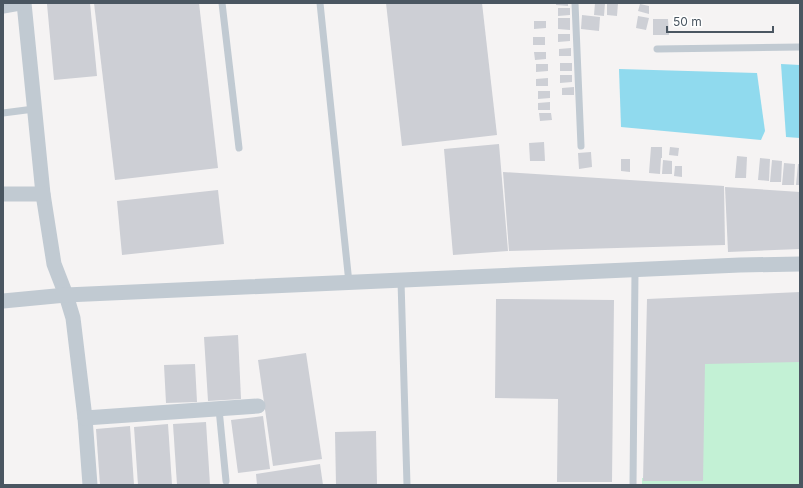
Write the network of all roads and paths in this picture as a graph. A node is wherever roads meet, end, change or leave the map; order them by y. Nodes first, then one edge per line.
1 (20, 3) edge
2 (24, 3) edge
3 (222, 3) edge
4 (320, 3) edge
5 (575, 3) edge
6 (3, 6) edge
7 (800, 48) edge
8 (657, 49) dead end
9 (34, 109) junction
10 (3, 113) edge
11 (581, 146) dead end
12 (239, 148) dead end
13 (3, 194) edge
14 (43, 194) junction
15 (800, 264) edge
16 (635, 271) junction
17 (402, 281) junction
18 (349, 284) junction
19 (66, 295) junction
20 (3, 301) edge
21 (258, 406) dead end
22 (219, 409) junction
23 (84, 418) junction
24 (226, 481) dead end
25 (90, 485) edge
26 (407, 485) edge
27 (633, 485) edge

1 - 6 street
2 - 9 street
3 - 12 lane
4 - 18 lane
5 - 11 lane
7 - 8 lane
9 - 10 lane
9 - 14 street
13 - 14 street
14 - 19 street
15 - 16 street
16 - 17 street
16 - 27 lane
17 - 18 street
17 - 26 lane
18 - 19 street
19 - 20 street
19 - 23 street
21 - 22 street
22 - 23 street
22 - 24 lane
23 - 25 street

